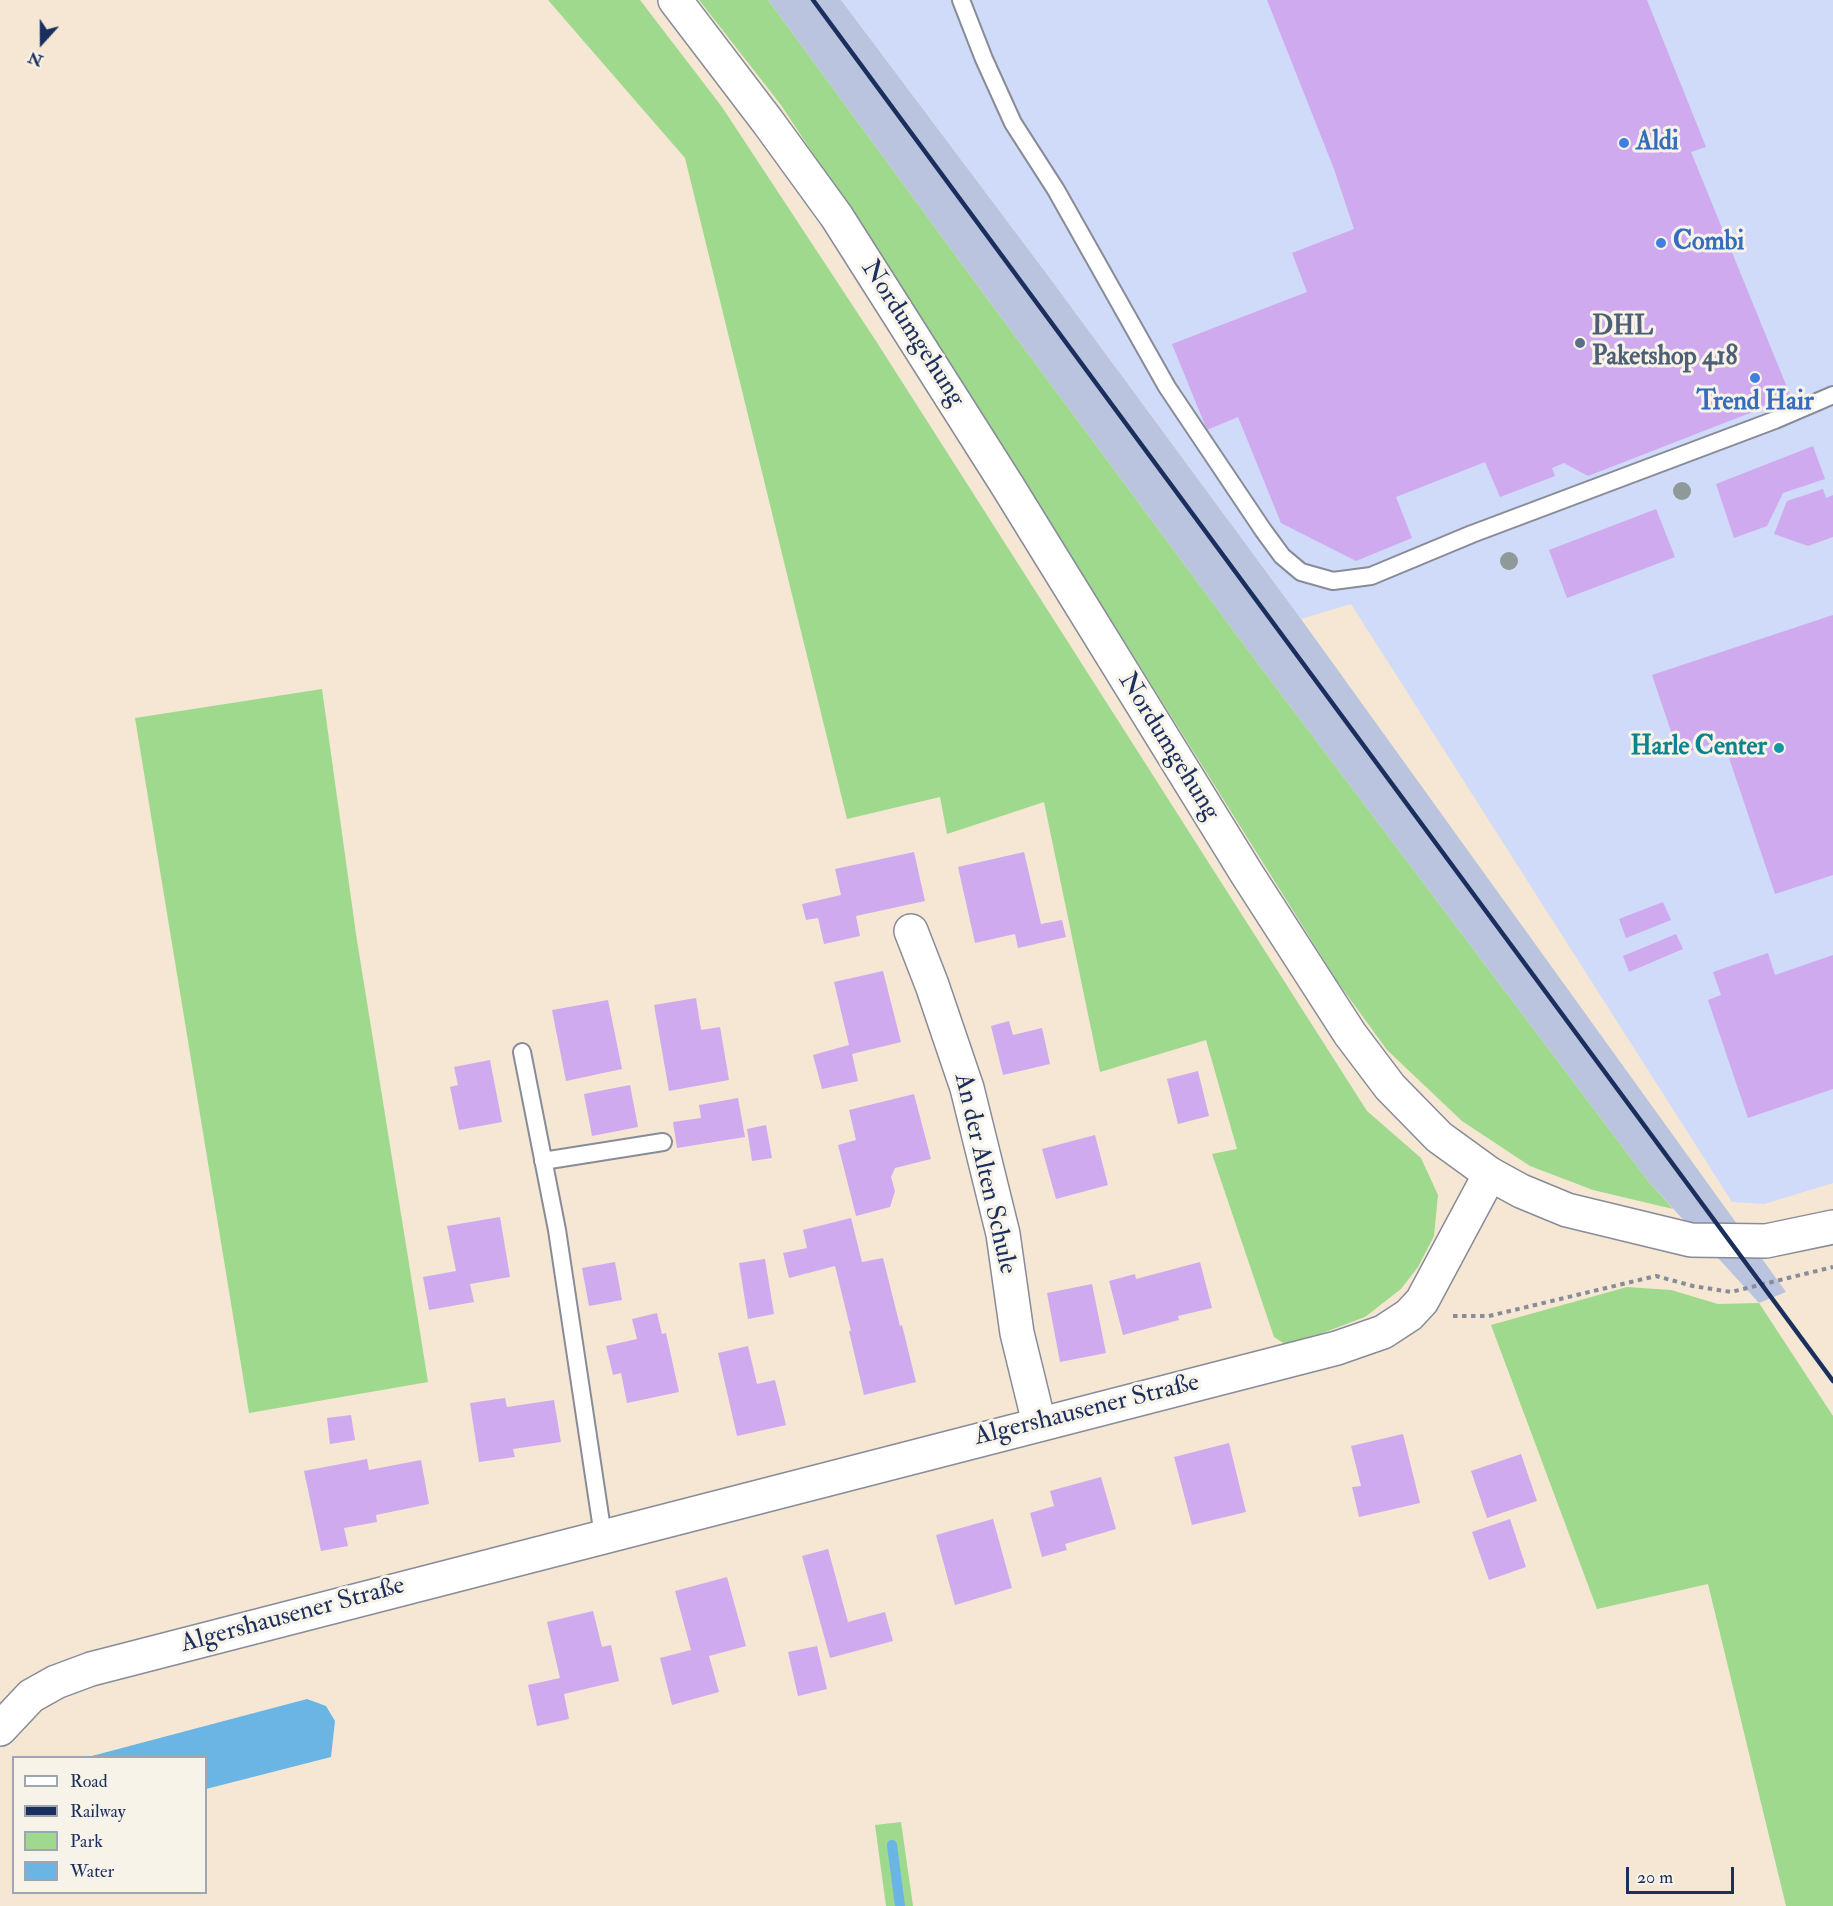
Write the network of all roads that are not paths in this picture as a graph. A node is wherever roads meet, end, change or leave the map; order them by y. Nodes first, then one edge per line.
1 (675, 0) edge
2 (961, 0) edge
3 (1833, 395) edge
4 (911, 931) dead end
5 (522, 1052) dead end
6 (663, 1142) dead end
7 (543, 1161) junction
8 (1490, 1174) junction
9 (1833, 1227) edge
10 (1039, 1423) junction
11 (603, 1536) junction
12 (0, 1729) edge

1 - 8 street, Nordumgehung
2 - 3 lane
4 - 10 street, An der Alten Schule
5 - 7 lane
6 - 7 lane
7 - 11 lane
8 - 9 street, Nordumgehung
8 - 10 street, Algershausener Straße
10 - 11 street, Algershausener Straße
11 - 12 street, Algershausener Straße

